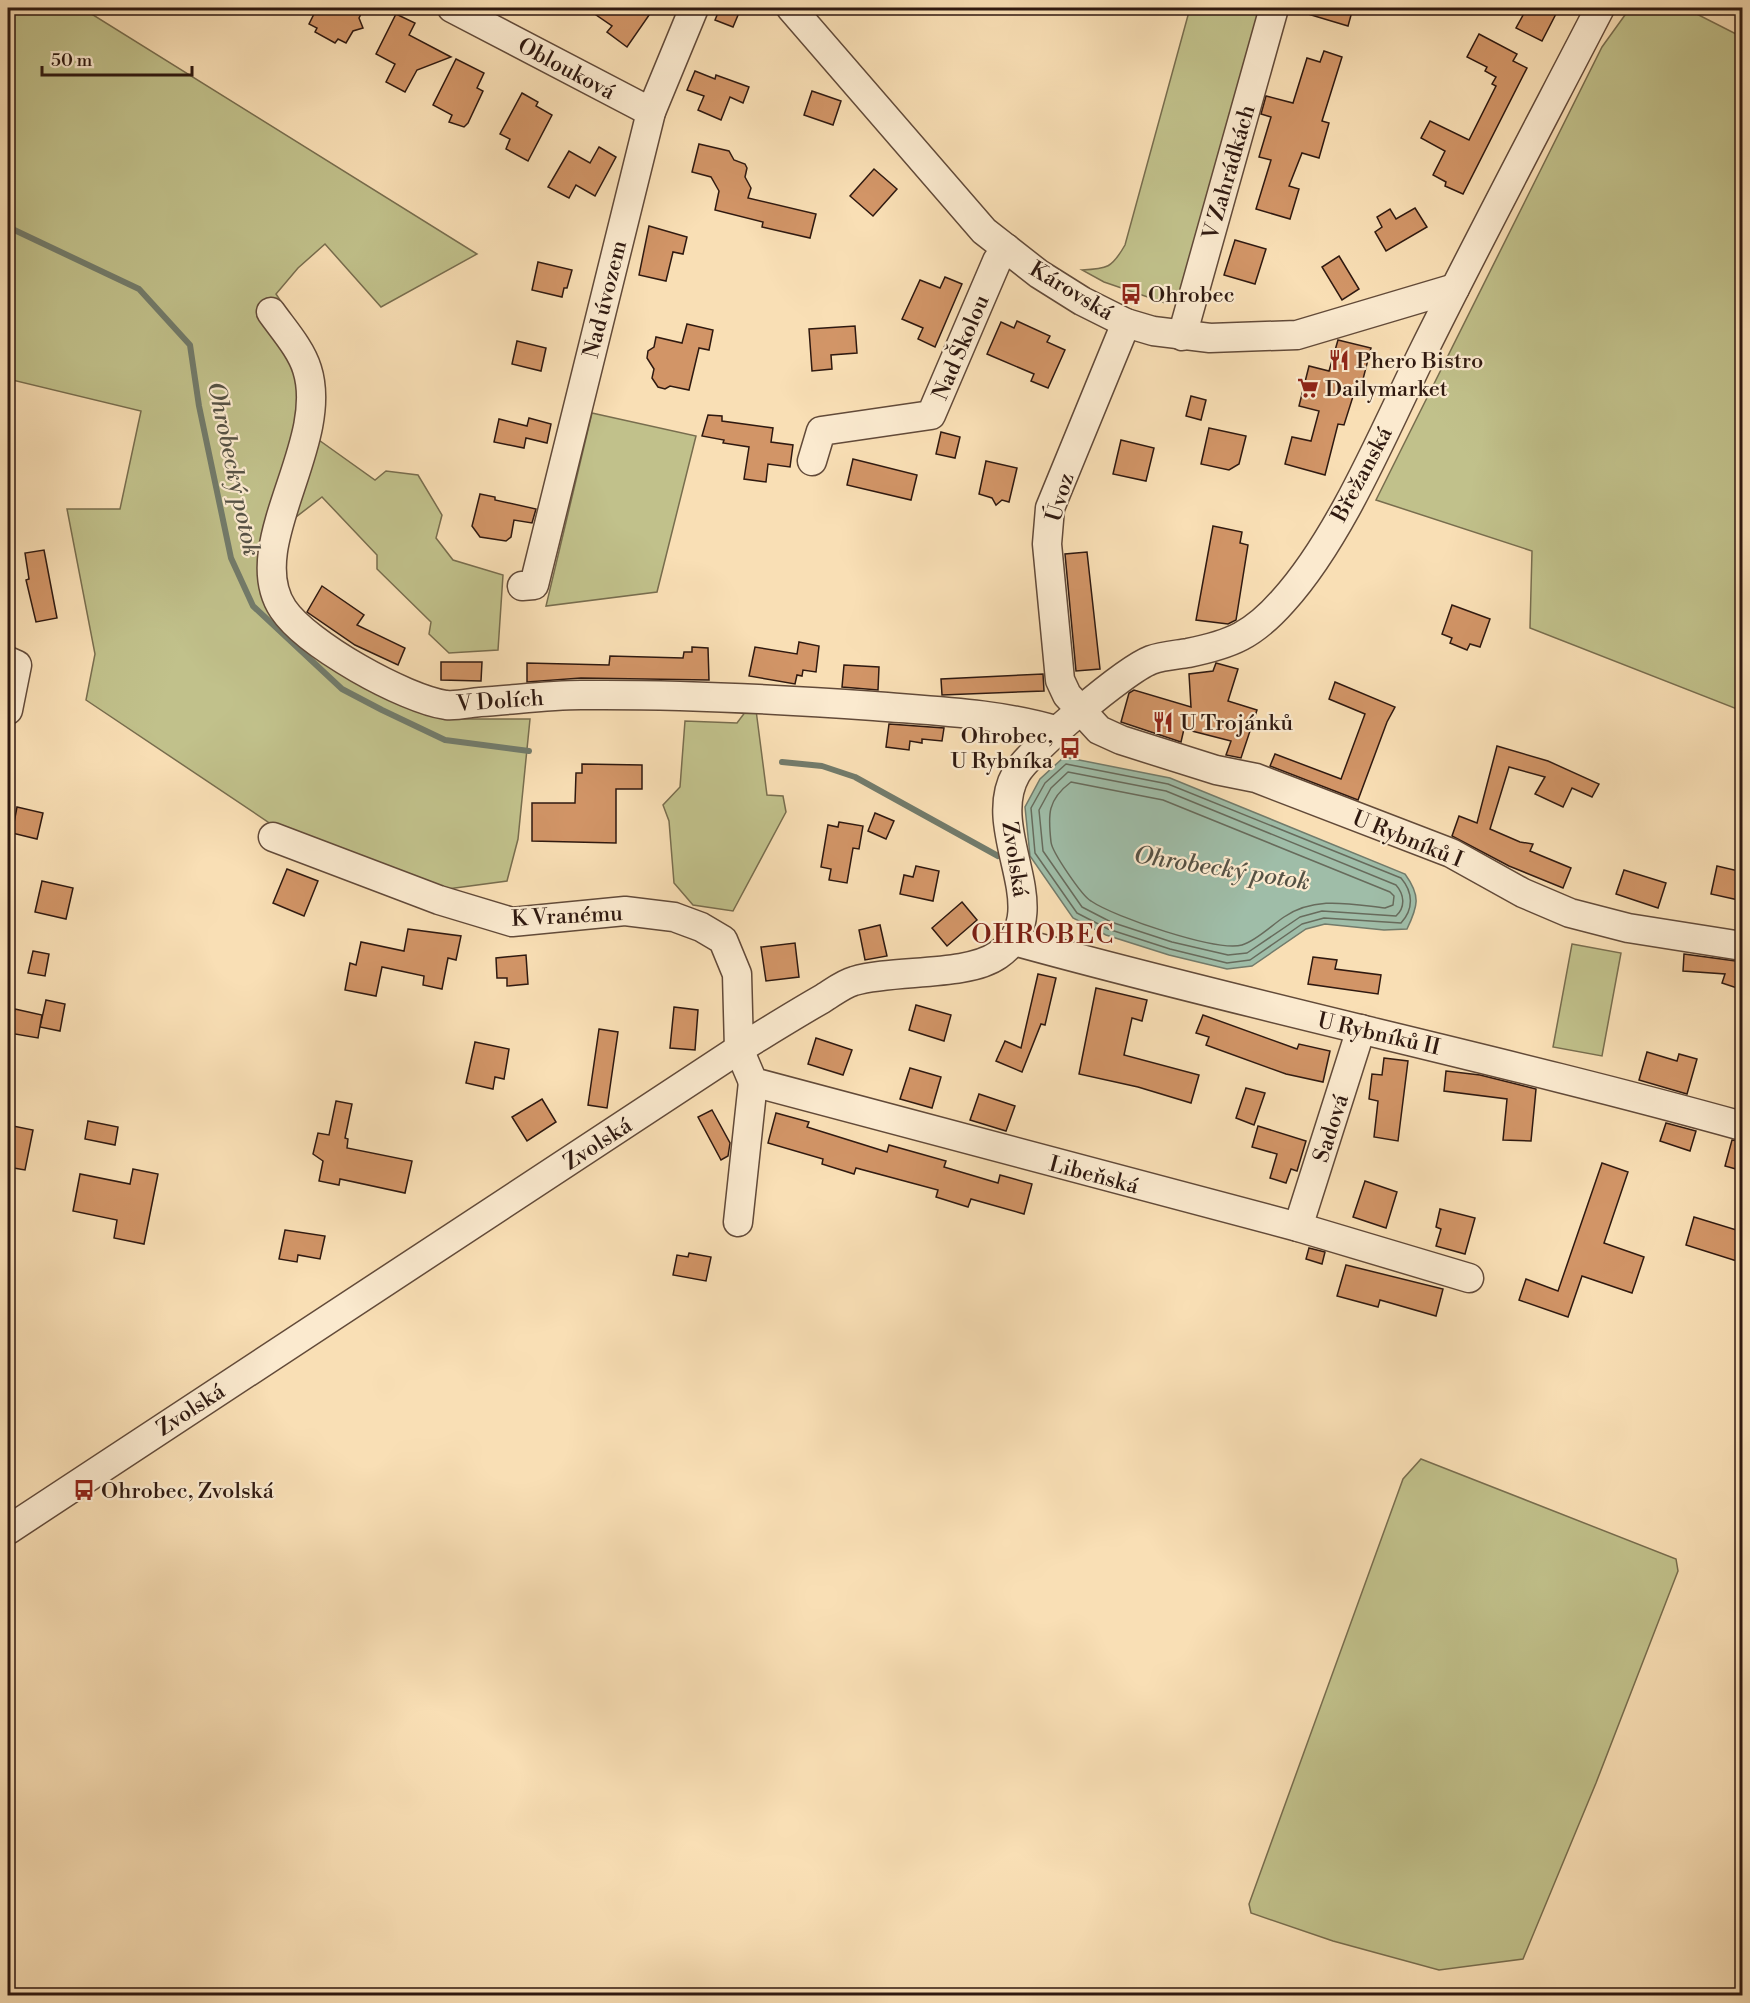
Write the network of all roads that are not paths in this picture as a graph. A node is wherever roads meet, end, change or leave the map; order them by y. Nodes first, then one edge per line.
1 (452, 8) edge
2 (694, 8) edge
3 (791, 8) edge
4 (1274, 8) edge
5 (1600, 8) edge
6 (651, 112) junction
7 (1006, 248) junction
8 (1455, 288) junction
9 (271, 312) dead end
10 (1126, 323) junction
11 (1182, 336) junction
12 (812, 461) dead end
13 (522, 586) dead end
14 (12, 663) edge
15 (8, 710) edge
16 (1081, 711) junction
17 (1058, 731) junction
18 (273, 837) dead end
19 (1014, 941) junction
20 (1743, 946) edge
21 (1361, 1029) junction
22 (739, 1049) junction
23 (753, 1082) junction
24 (1743, 1126) edge
25 (738, 1222) dead end
26 (1298, 1227) junction
27 (1469, 1278) dead end
28 (8, 1530) edge

1 - 6 street, Oblouková
2 - 6 street, Nad úvozem
3 - 7 street, Károvská
4 - 11 street, V Zahrádkách
5 - 8 street, Břežanská
6 - 13 street, Nad úvozem
7 - 10 street, Károvská
7 - 12 street, Nad Školou
8 - 11 street, Károvská
8 - 16 street, Břežanská
9 - 17 street, V Dolích
10 - 11 street, Károvská
10 - 16 street, Úvoz
14 - 15 street
16 - 17 street, Břežanská
16 - 20 street, U Rybníků I
17 - 19 street, Zvolská
18 - 22 street, K Vranému
19 - 21 street, U Rybníků II
19 - 22 street, Zvolská
21 - 24 street, U Rybníků II
21 - 26 street, Sadová
22 - 23 street
22 - 28 street, Zvolská
23 - 25 street
23 - 26 street, Libeňská
26 - 27 street, Libeňská

